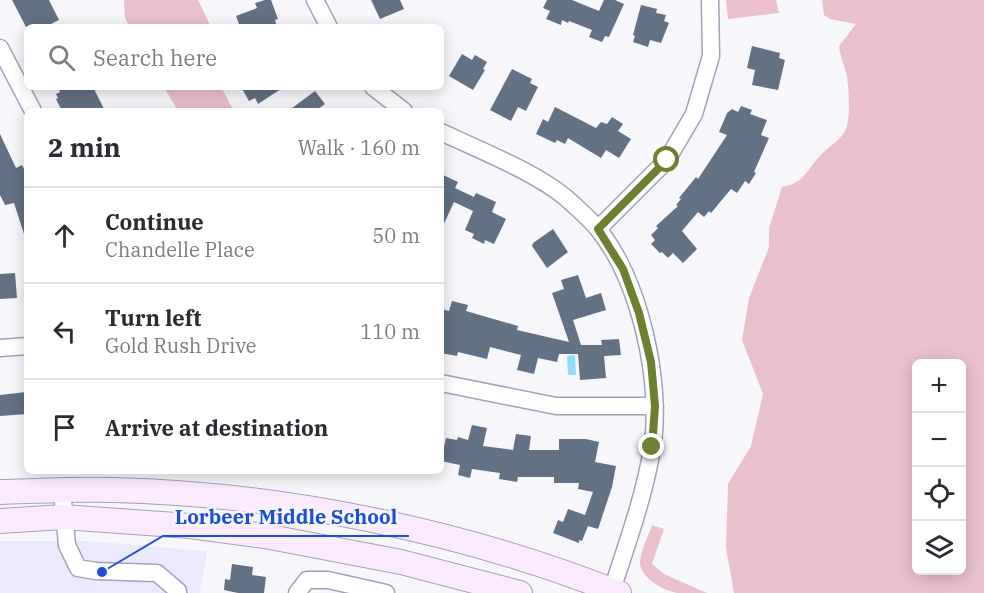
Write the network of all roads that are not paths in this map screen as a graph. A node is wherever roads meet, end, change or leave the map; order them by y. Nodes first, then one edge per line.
1 (315, 0) edge
2 (710, 0) edge
3 (327, 24) edge
4 (0, 48) edge
5 (377, 90) edge
6 (31, 108) edge
7 (401, 108) edge
8 (444, 133) edge
9 (598, 229) junction
10 (24, 346) edge
11 (0, 348) edge
12 (444, 384) edge
13 (655, 406) junction
14 (62, 490) junction
15 (0, 492) edge
16 (63, 517) junction
17 (0, 521) edge
18 (614, 592) edge
19 (178, 593) edge
20 (297, 593) edge
21 (386, 593) edge
22 (520, 593) edge

1 - 3 street
2 - 9 street
4 - 6 street
5 - 7 street
8 - 9 street
9 - 13 street
10 - 11 street
12 - 13 street
13 - 18 street
14 - 15 main road
14 - 16 street
14 - 18 main road
16 - 17 main road
16 - 19 street
16 - 22 main road
20 - 21 street

